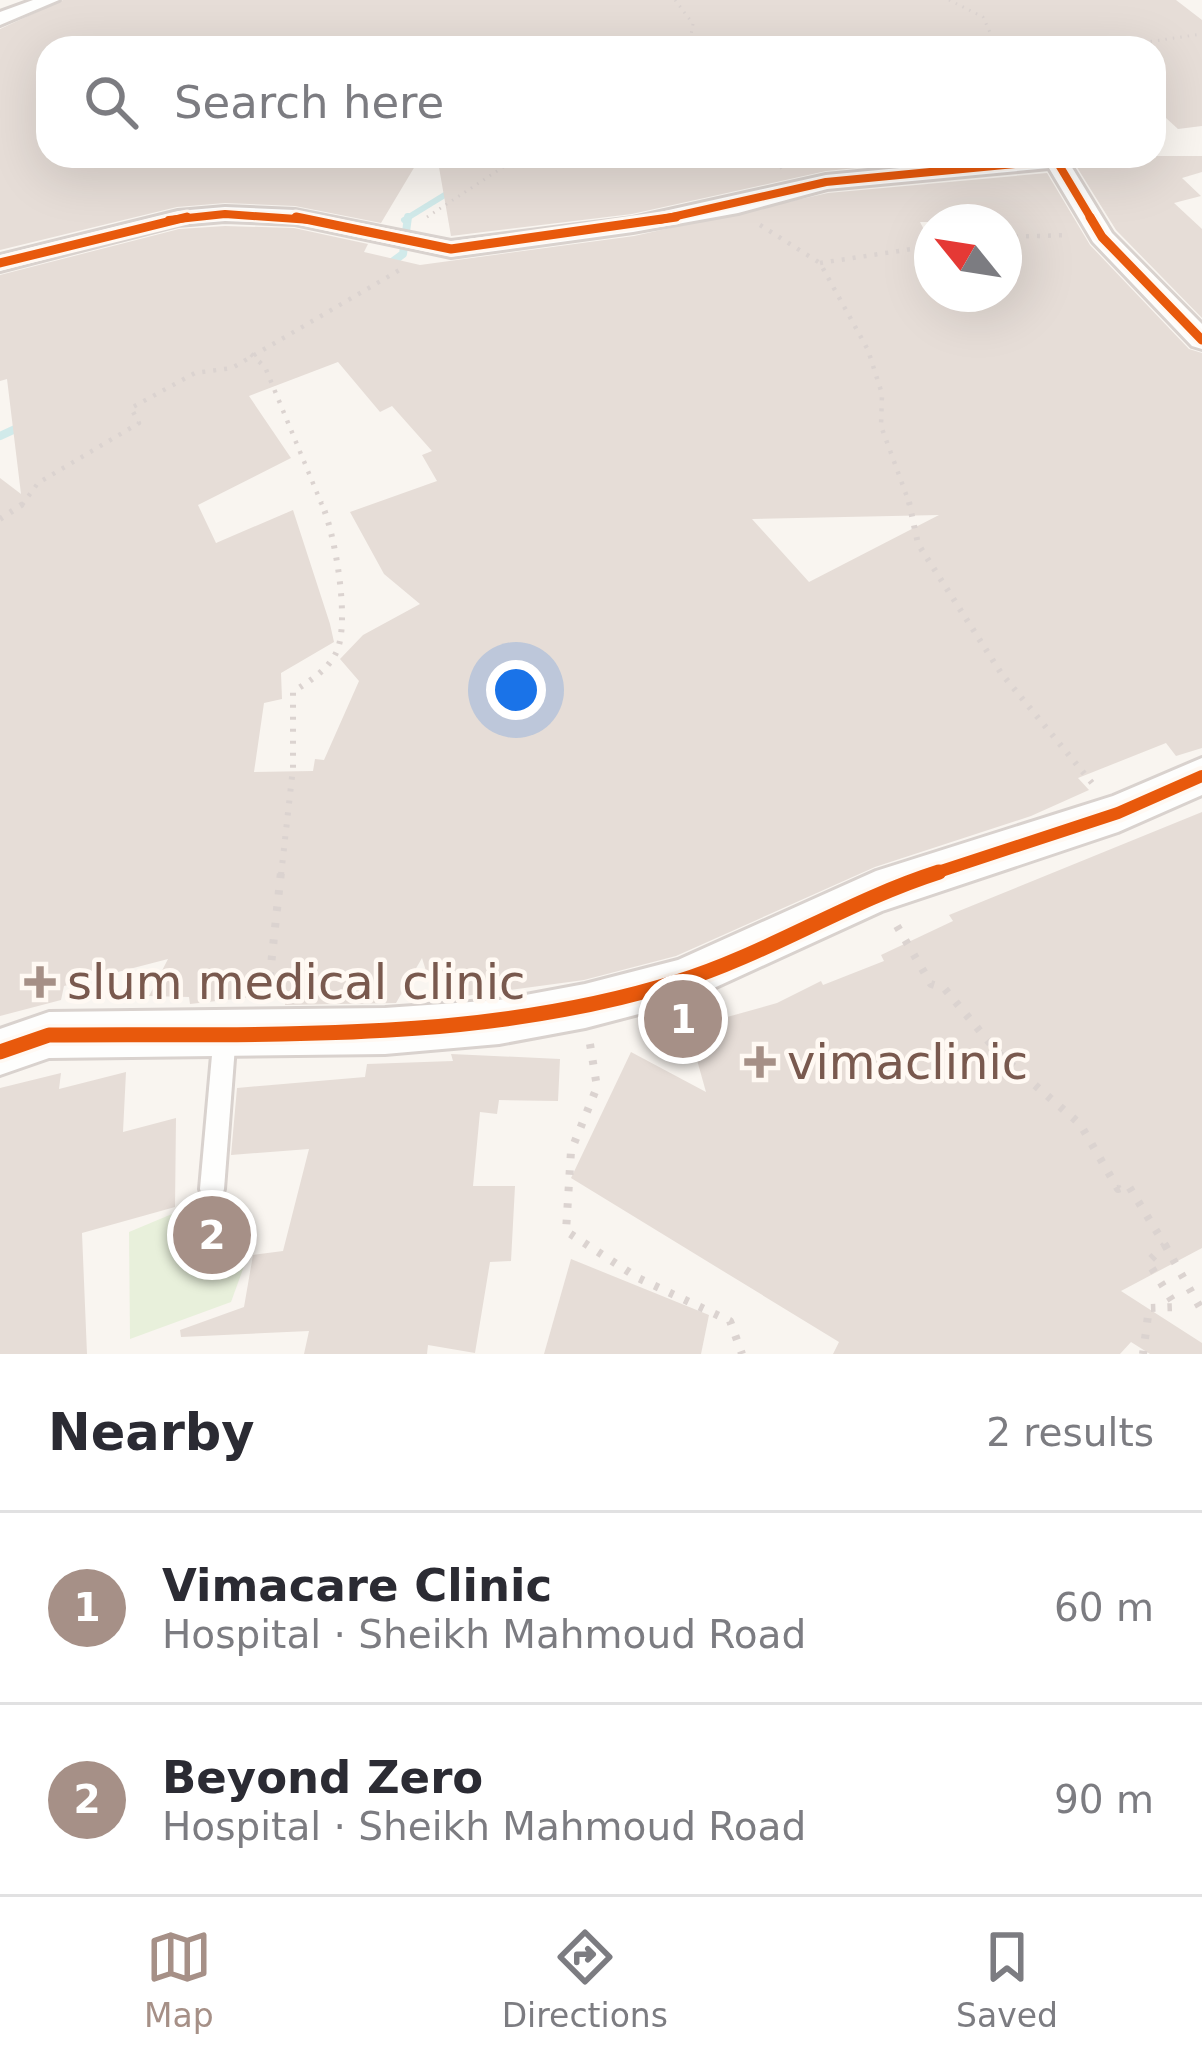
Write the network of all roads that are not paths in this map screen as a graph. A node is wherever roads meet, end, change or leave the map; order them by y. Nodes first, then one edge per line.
1 (50, 0) edge
2 (33, 3) edge
3 (0, 19) edge
4 (972, 168) edge
5 (1061, 168) edge
6 (0, 263) edge
7 (1202, 340) edge
8 (1202, 776) edge
9 (244, 1032) junction
10 (0, 1052) edge
11 (212, 1189) dead end

1 - 2 street
2 - 3 street
4 - 6 street
5 - 7 street
8 - 9 street
9 - 10 street
9 - 11 lane

